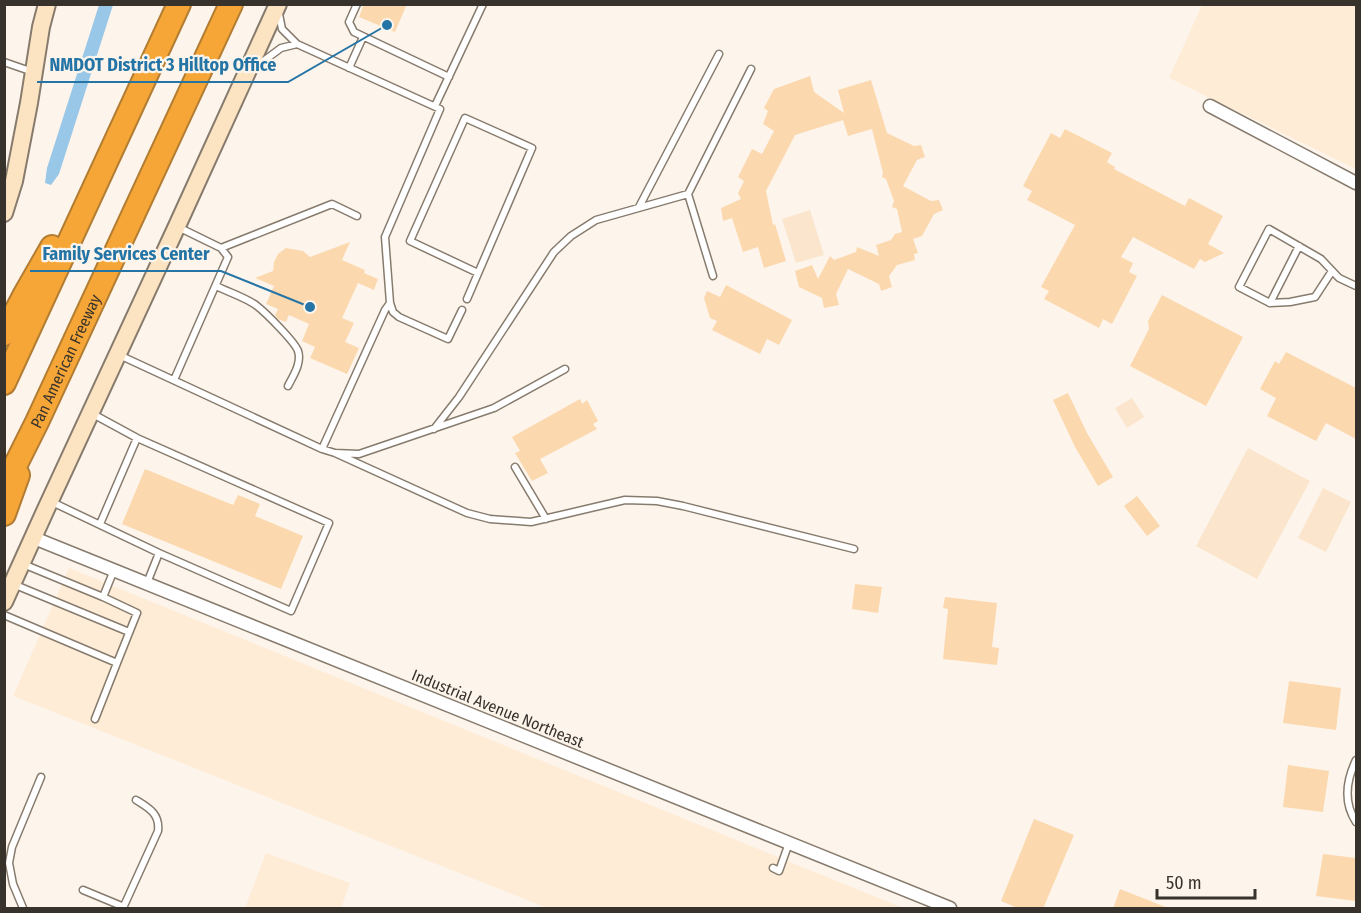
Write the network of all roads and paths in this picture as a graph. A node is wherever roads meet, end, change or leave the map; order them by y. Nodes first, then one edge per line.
1 (45, 4) edge
2 (179, 4) edge
3 (231, 4) edge
4 (357, 4) edge
5 (483, 4) edge
6 (277, 5) edge
7 (363, 37) junction
8 (297, 44) junction
9 (718, 54) dead end
10 (4, 62) edge
11 (349, 68) junction
12 (751, 69) dead end
13 (34, 72) junction
14 (246, 74) junction
15 (448, 77) junction
16 (435, 106) junction
17 (1210, 106) dead end
18 (114, 142) junction
19 (1356, 183) edge
20 (688, 194) junction
21 (639, 207) junction
22 (4, 213) edge
23 (357, 216) dead end
24 (177, 226) junction
25 (1299, 246) junction
26 (221, 248) junction
27 (1332, 271) junction
28 (478, 273) junction
29 (713, 276) dead end
30 (216, 286) junction
31 (1356, 286) edge
32 (467, 299) dead end
33 (390, 303) junction
34 (1270, 303) junction
35 (462, 310) dead end
36 (4, 334) edge
37 (117, 354) junction
38 (565, 369) dead end
39 (174, 380) junction
40 (4, 383) edge
41 (288, 386) dead end
42 (90, 412) junction
43 (37, 422) junction
44 (433, 429) junction
45 (137, 438) junction
46 (322, 449) junction
47 (335, 453) junction
48 (515, 467) dead end
49 (4, 488) edge
50 (50, 501) junction
51 (4, 514) edge
52 (546, 519) junction
53 (100, 524) junction
54 (34, 538) junction
55 (854, 549) dead end
56 (159, 553) junction
57 (22, 563) junction
58 (114, 570) junction
59 (12, 584) junction
60 (147, 584) junction
61 (103, 597) junction
62 (4, 602) edge
63 (4, 615) edge
64 (129, 632) junction
65 (117, 663) junction
66 (95, 718) dead end
67 (1356, 760) edge
68 (41, 777) dead end
69 (136, 800) dead end
70 (1356, 822) edge
71 (789, 843) junction
72 (773, 868) dead end
73 (83, 890) dead end
74 (124, 908) edge
75 (23, 909) edge
76 (950, 909) edge

1 - 13 main road
2 - 18 highway
3 - 43 highway, Pan American Freeway
4 - 7 lane
5 - 15 lane
6 - 8 lane
6 - 14 main road
7 - 11 lane
7 - 15 lane
8 - 11 lane
8 - 14 lane
9 - 21 lane
10 - 13 lane
11 - 16 lane
12 - 20 lane
13 - 22 main road
14 - 24 main road
15 - 16 lane
16 - 33 lane
17 - 19 street
18 - 36 highway
18 - 40 highway
20 - 21 lane
20 - 29 lane
21 - 44 lane
23 - 26 lane
24 - 26 lane
24 - 37 main road
25 - 27 lane
25 - 34 lane
25 - 34 lane
26 - 30 lane
27 - 31 lane
27 - 34 lane
28 - 28 lane
28 - 32 lane
30 - 39 lane
30 - 41 lane
33 - 35 lane
33 - 46 lane
37 - 39 lane
37 - 42 main road
38 - 44 lane
39 - 46 lane
42 - 45 lane
42 - 50 main road
43 - 49 highway, Pan American Freeway
43 - 51 highway
44 - 47 lane
45 - 53 lane
45 - 56 lane
46 - 47 lane
47 - 52 lane
48 - 52 lane
50 - 53 lane
50 - 54 main road
52 - 55 lane
53 - 56 lane
54 - 57 main road
54 - 58 street, Industrial Avenue Northeast
56 - 60 lane
57 - 59 main road
57 - 61 lane
58 - 60 street, Industrial Avenue Northeast
58 - 61 lane
59 - 62 main road
59 - 64 lane
60 - 71 street, Industrial Avenue Northeast
61 - 64 lane
63 - 65 lane
64 - 65 lane
65 - 66 lane
67 - 70 lane
68 - 75 lane
69 - 74 lane
71 - 72 lane
71 - 76 street, Industrial Avenue Northeast
73 - 74 lane

